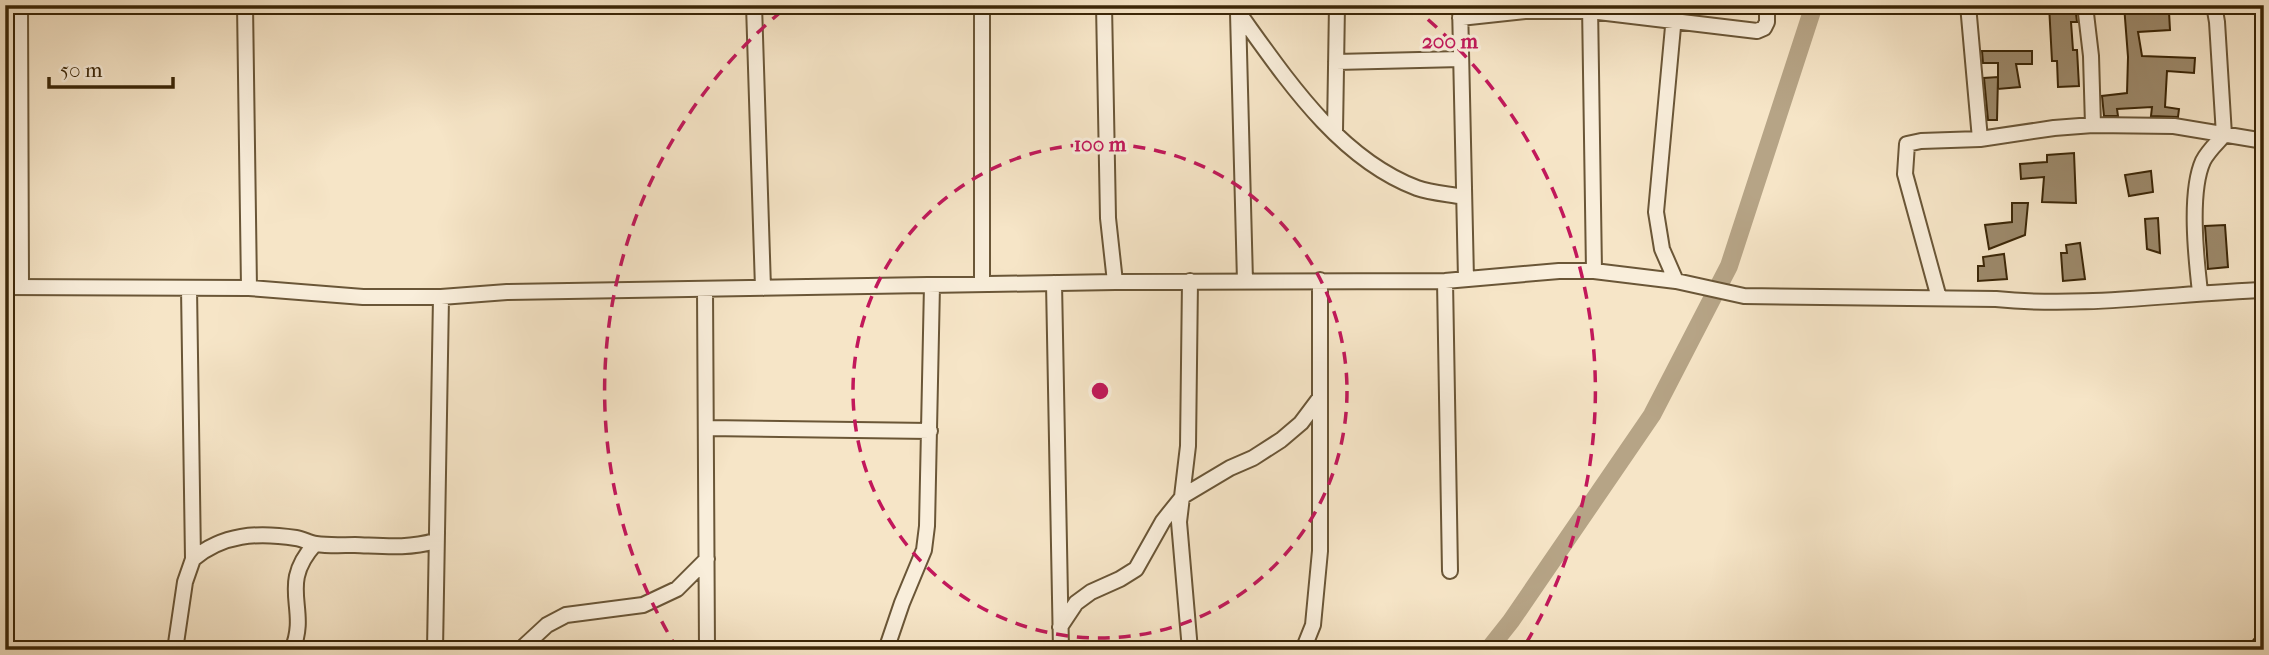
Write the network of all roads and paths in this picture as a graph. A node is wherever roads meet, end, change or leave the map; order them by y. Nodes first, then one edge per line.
1 (20, 5) edge
2 (245, 5) edge
3 (754, 5) edge
4 (982, 5) edge
5 (1104, 5) edge
6 (1337, 5) edge
7 (1767, 5) edge
8 (1968, 5) edge
9 (2085, 5) edge
10 (2214, 5) edge
11 (1590, 8) edge
12 (1235, 9) edge
13 (1460, 11) edge
14 (1675, 13) edge
15 (1461, 59) junction
16 (1336, 62) junction
17 (2093, 125) junction
18 (1335, 131) junction
19 (2224, 135) junction
20 (1980, 139) junction
21 (2264, 141) edge
22 (1464, 197) junction
23 (1594, 271) junction
24 (1466, 279) junction
25 (1190, 281) junction
26 (1245, 281) junction
27 (1320, 281) junction
28 (1446, 281) junction
29 (1676, 281) junction
30 (1115, 282) junction
31 (1055, 283) junction
32 (982, 284) junction
33 (932, 285) junction
34 (5, 287) edge
35 (21, 287) junction
36 (189, 288) junction
37 (249, 288) junction
38 (763, 288) junction
39 (705, 289) junction
40 (2264, 290) edge
41 (2200, 292) junction
42 (442, 297) junction
43 (1939, 298) junction
44 (1319, 399) junction
45 (706, 428) junction
46 (929, 431) junction
47 (1182, 496) junction
48 (435, 541) junction
49 (315, 544) junction
50 (193, 559) junction
51 (707, 559) junction
52 (1450, 571) dead end
53 (1060, 627) junction
54 (175, 650) edge
55 (292, 650) edge
56 (435, 650) edge
57 (520, 650) edge
58 (707, 650) edge
59 (886, 650) edge
60 (1061, 650) edge
61 (1190, 650) edge
62 (1303, 650) edge

1 - 35 street
2 - 37 street
3 - 38 street
4 - 32 street
5 - 30 street
6 - 16 street
7 - 14 street
8 - 20 street
9 - 17 street
10 - 19 street
11 - 13 street
11 - 14 street
11 - 23 street
12 - 18 street
12 - 26 street
13 - 15 street
14 - 29 street
15 - 16 street
15 - 22 street
16 - 18 street
17 - 19 street
17 - 20 street
18 - 22 street
19 - 21 street
19 - 41 street
20 - 43 street
22 - 24 street
23 - 24 street
23 - 29 street
24 - 28 street
25 - 26 street
25 - 30 street
25 - 47 street
26 - 27 street
27 - 28 street
27 - 44 street
28 - 52 street
29 - 43 street
30 - 31 street
31 - 32 street
31 - 53 street
32 - 33 street
33 - 38 street
33 - 46 street
34 - 35 street
35 - 36 street
36 - 37 street
36 - 50 street
37 - 42 street
38 - 39 street
39 - 42 street
39 - 45 street
40 - 41 street
41 - 43 street
42 - 48 street
44 - 47 street
44 - 62 street
45 - 46 street
45 - 51 street
46 - 59 street
47 - 53 street
47 - 61 street
48 - 49 street
48 - 56 street
49 - 50 street
49 - 55 street
50 - 54 street
51 - 57 street
51 - 58 street
53 - 60 street

